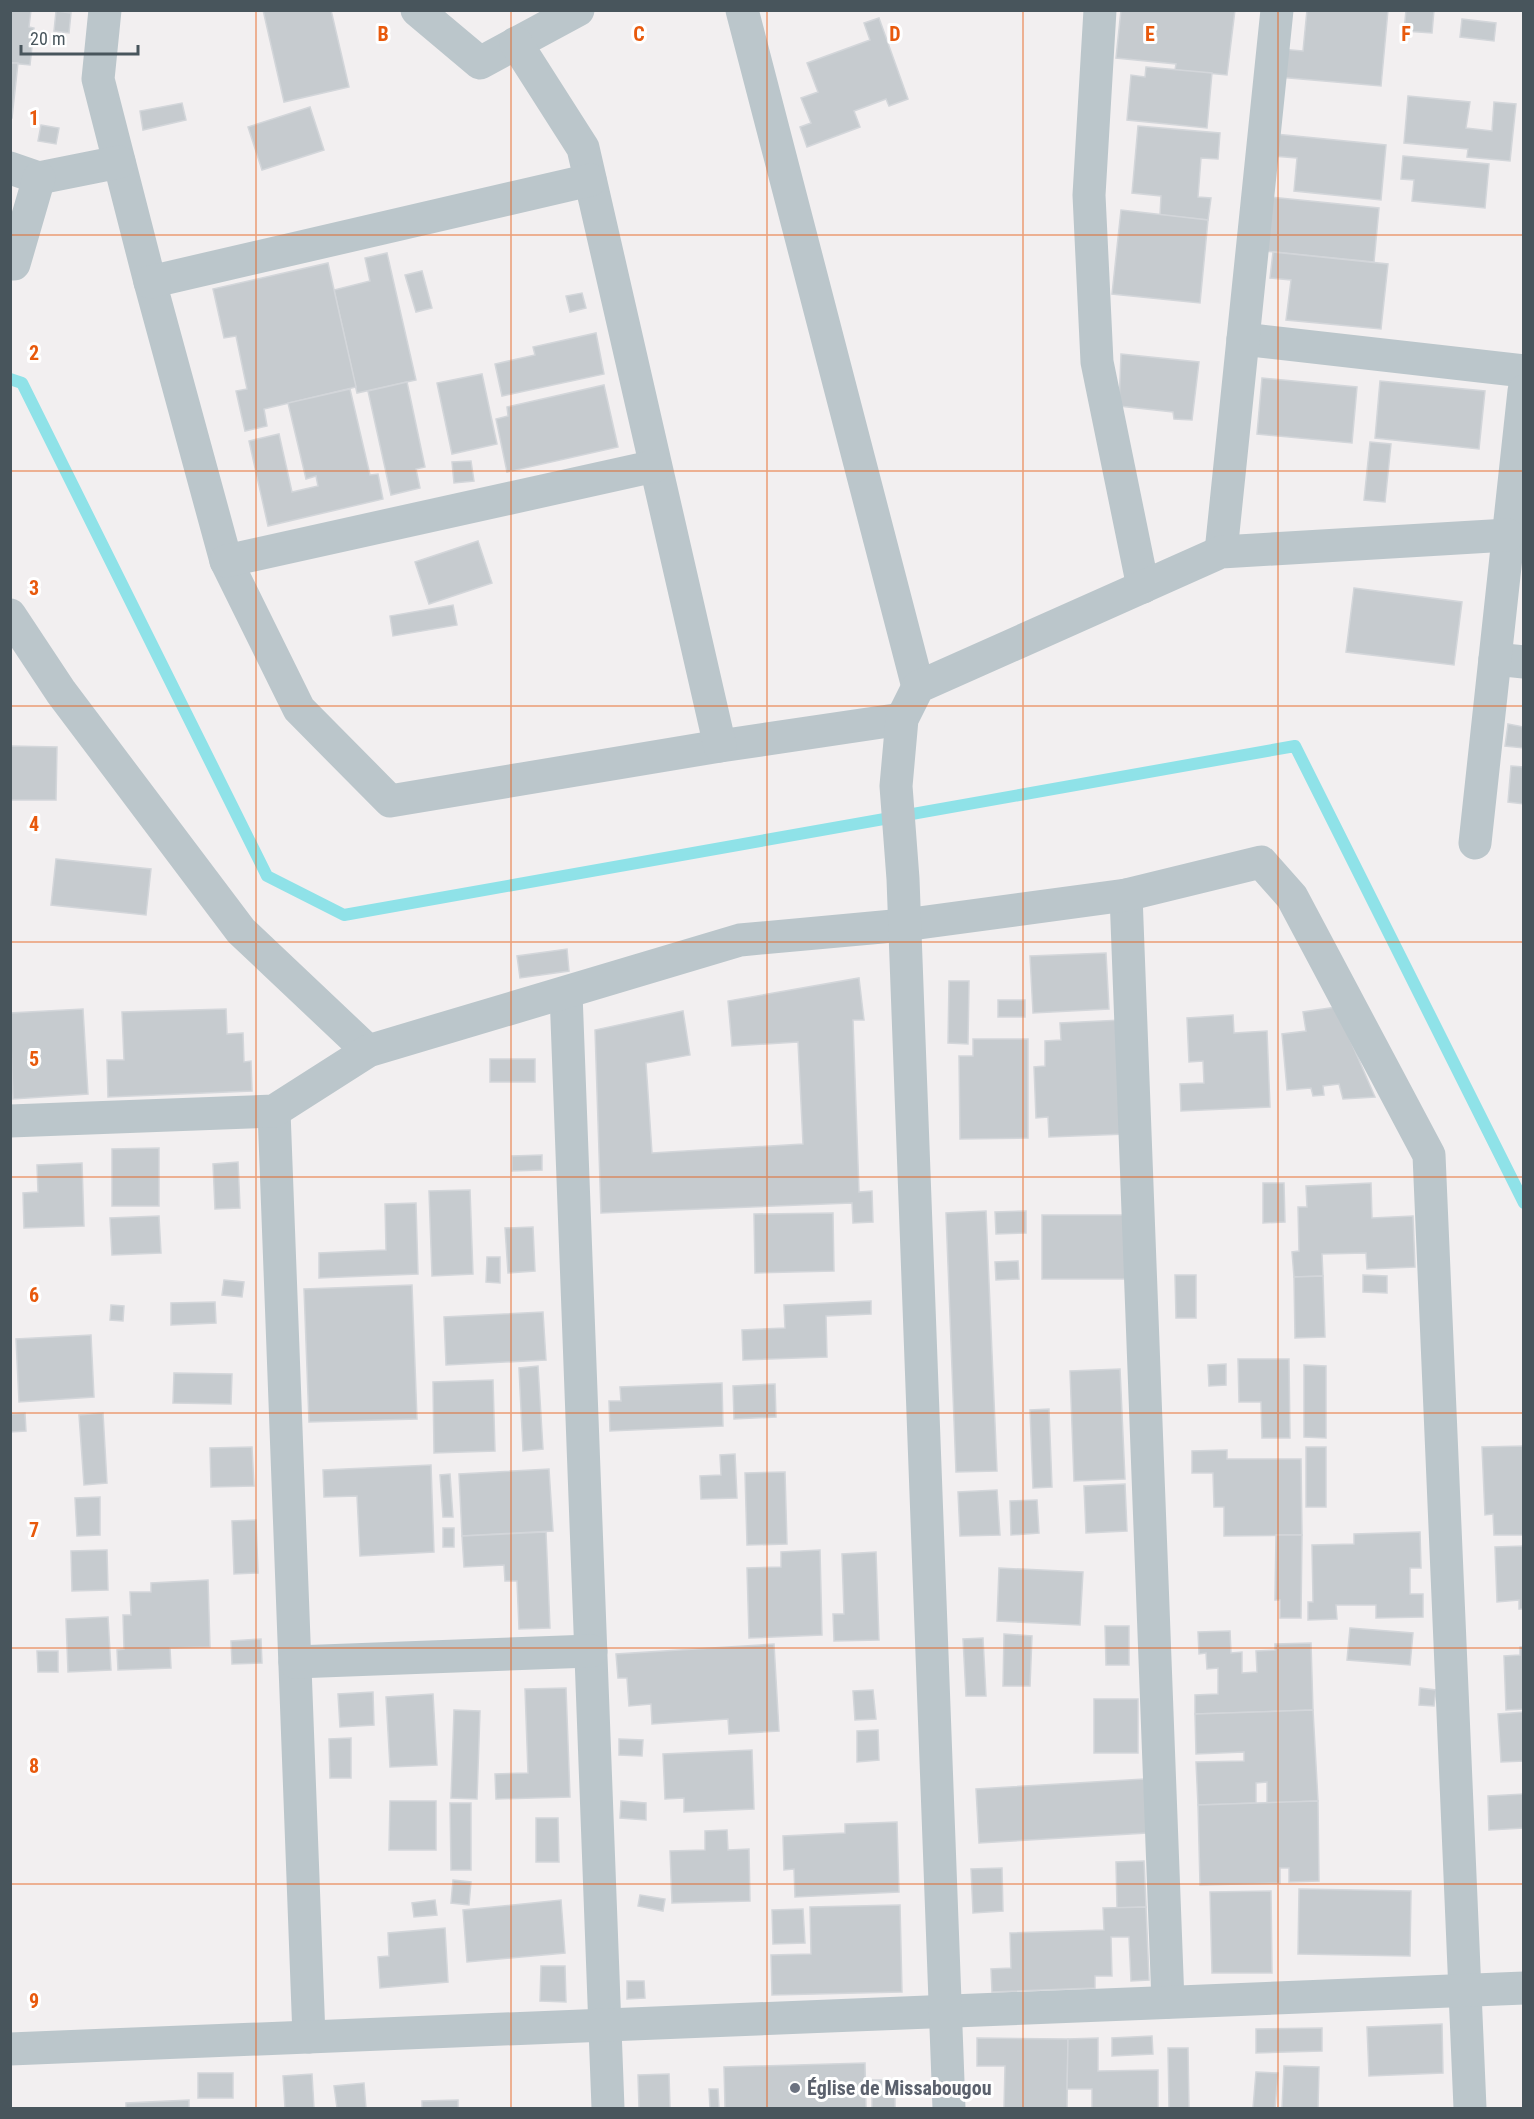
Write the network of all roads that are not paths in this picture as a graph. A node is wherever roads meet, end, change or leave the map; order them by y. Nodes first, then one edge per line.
1 (105, 10) edge
2 (417, 10) edge
3 (578, 10) edge
4 (742, 10) edge
5 (1100, 10) edge
6 (1278, 10) edge
7 (516, 43) junction
8 (119, 162) junction
9 (25, 173) edge
10 (590, 180) junction
11 (10, 264) edge
12 (150, 282) junction
13 (1243, 339) junction
14 (1524, 371) edge
15 (1524, 391) edge
16 (655, 466) junction
17 (1508, 535) junction
18 (1221, 552) junction
19 (226, 561) junction
20 (1143, 587) junction
21 (10, 615) edge
22 (1509, 661) edge
23 (918, 687) junction
24 (902, 719) junction
25 (720, 746) junction
26 (1476, 843) dead end
27 (1126, 894) junction
28 (904, 925) junction
29 (566, 993) junction
30 (368, 1051) junction
31 (274, 1111) junction
32 (10, 1121) edge
33 (591, 1651) junction
34 (295, 1662) junction
35 (1524, 1988) edge
36 (1465, 1990) junction
37 (1168, 2002) junction
38 (946, 2012) junction
39 (605, 2025) junction
40 (309, 2037) junction
41 (10, 2049) edge
42 (608, 2109) edge
43 (949, 2109) edge
44 (1470, 2109) edge

1 - 8 street
2 - 7 street
3 - 7 street
4 - 23 street
5 - 20 street
6 - 13 street
7 - 10 street
8 - 9 street
8 - 12 street
9 - 11 street
10 - 12 street
10 - 16 street
12 - 19 street
13 - 14 street
13 - 18 street
15 - 17 street
16 - 19 street
16 - 25 street
17 - 18 street
17 - 22 street
18 - 20 street
19 - 25 street
20 - 23 street
21 - 30 street
22 - 26 street
23 - 24 street
24 - 25 street
24 - 28 street
27 - 28 street
27 - 36 street
27 - 37 street
28 - 29 street
28 - 38 street
29 - 30 street
29 - 33 street
30 - 31 street
31 - 32 street
31 - 34 street
33 - 34 street
33 - 39 street
34 - 40 street
35 - 36 street
36 - 37 street
36 - 44 street
37 - 38 street
38 - 39 street
38 - 43 street
39 - 40 street
39 - 42 street
40 - 41 street

